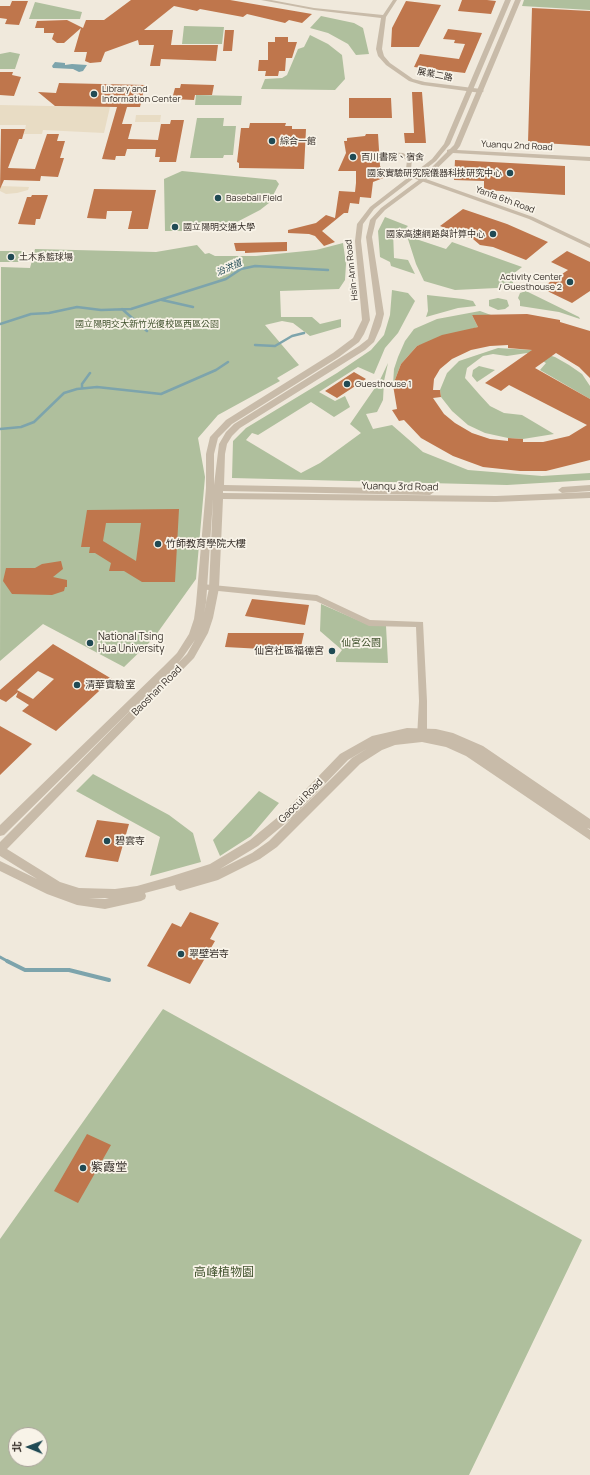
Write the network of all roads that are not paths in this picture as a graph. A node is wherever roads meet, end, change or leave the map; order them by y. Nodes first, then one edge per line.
1 (263, 0) edge
2 (395, 0) edge
3 (508, 0) edge
4 (518, 0) edge
5 (384, 17) junction
6 (471, 90) junction
7 (481, 91) junction
8 (445, 147) junction
9 (455, 148) junction
10 (389, 154) dead end
11 (590, 154) edge
12 (590, 159) edge
13 (409, 169) dead end
14 (412, 176) junction
15 (422, 180) junction
16 (590, 246) edge
17 (590, 488) edge
18 (210, 492) junction
19 (220, 492) junction
20 (590, 495) edge
21 (202, 587) junction
22 (214, 588) junction
23 (422, 735) junction
24 (590, 825) edge
25 (0, 832) edge
26 (590, 836) edge
27 (0, 850) edge
28 (0, 866) edge
29 (82, 898) junction

1 - 5 street
2 - 5 street, 展業二路
3 - 6 street, Hsin-Ann Road
4 - 7 street
5 - 6 street, 展業二路
6 - 7 street, 展業二路
6 - 8 street, Hsin-Ann Road
7 - 9 street
8 - 9 street, Yuanqu 2nd Road
8 - 14 street, Hsin-Ann Road
9 - 11 street, Yuanqu 2nd Road
9 - 12 street, Yuanqu 2nd Road
9 - 15 street
10 - 13 street
14 - 15 street, Yanfa 6th Road
14 - 18 street, Hsin-Ann Road
15 - 16 street, Yanfa 6th Road
15 - 19 street
17 - 19 street, Yuanqu 3rd Road
18 - 19 street, Yuanqu 3rd Road
18 - 21 street, Baoshan Road
19 - 20 street, Yuanqu 3rd Road
19 - 22 street, Baoshan Road
21 - 22 street
21 - 25 street, Baoshan Road
22 - 23 street
22 - 27 street, Baoshan Road
23 - 24 street, Gaocui Road
23 - 26 street, Gaocui Road
23 - 29 street, Gaocui Road
27 - 29 street, Gaocui Road
28 - 29 street, Gaocui Road

